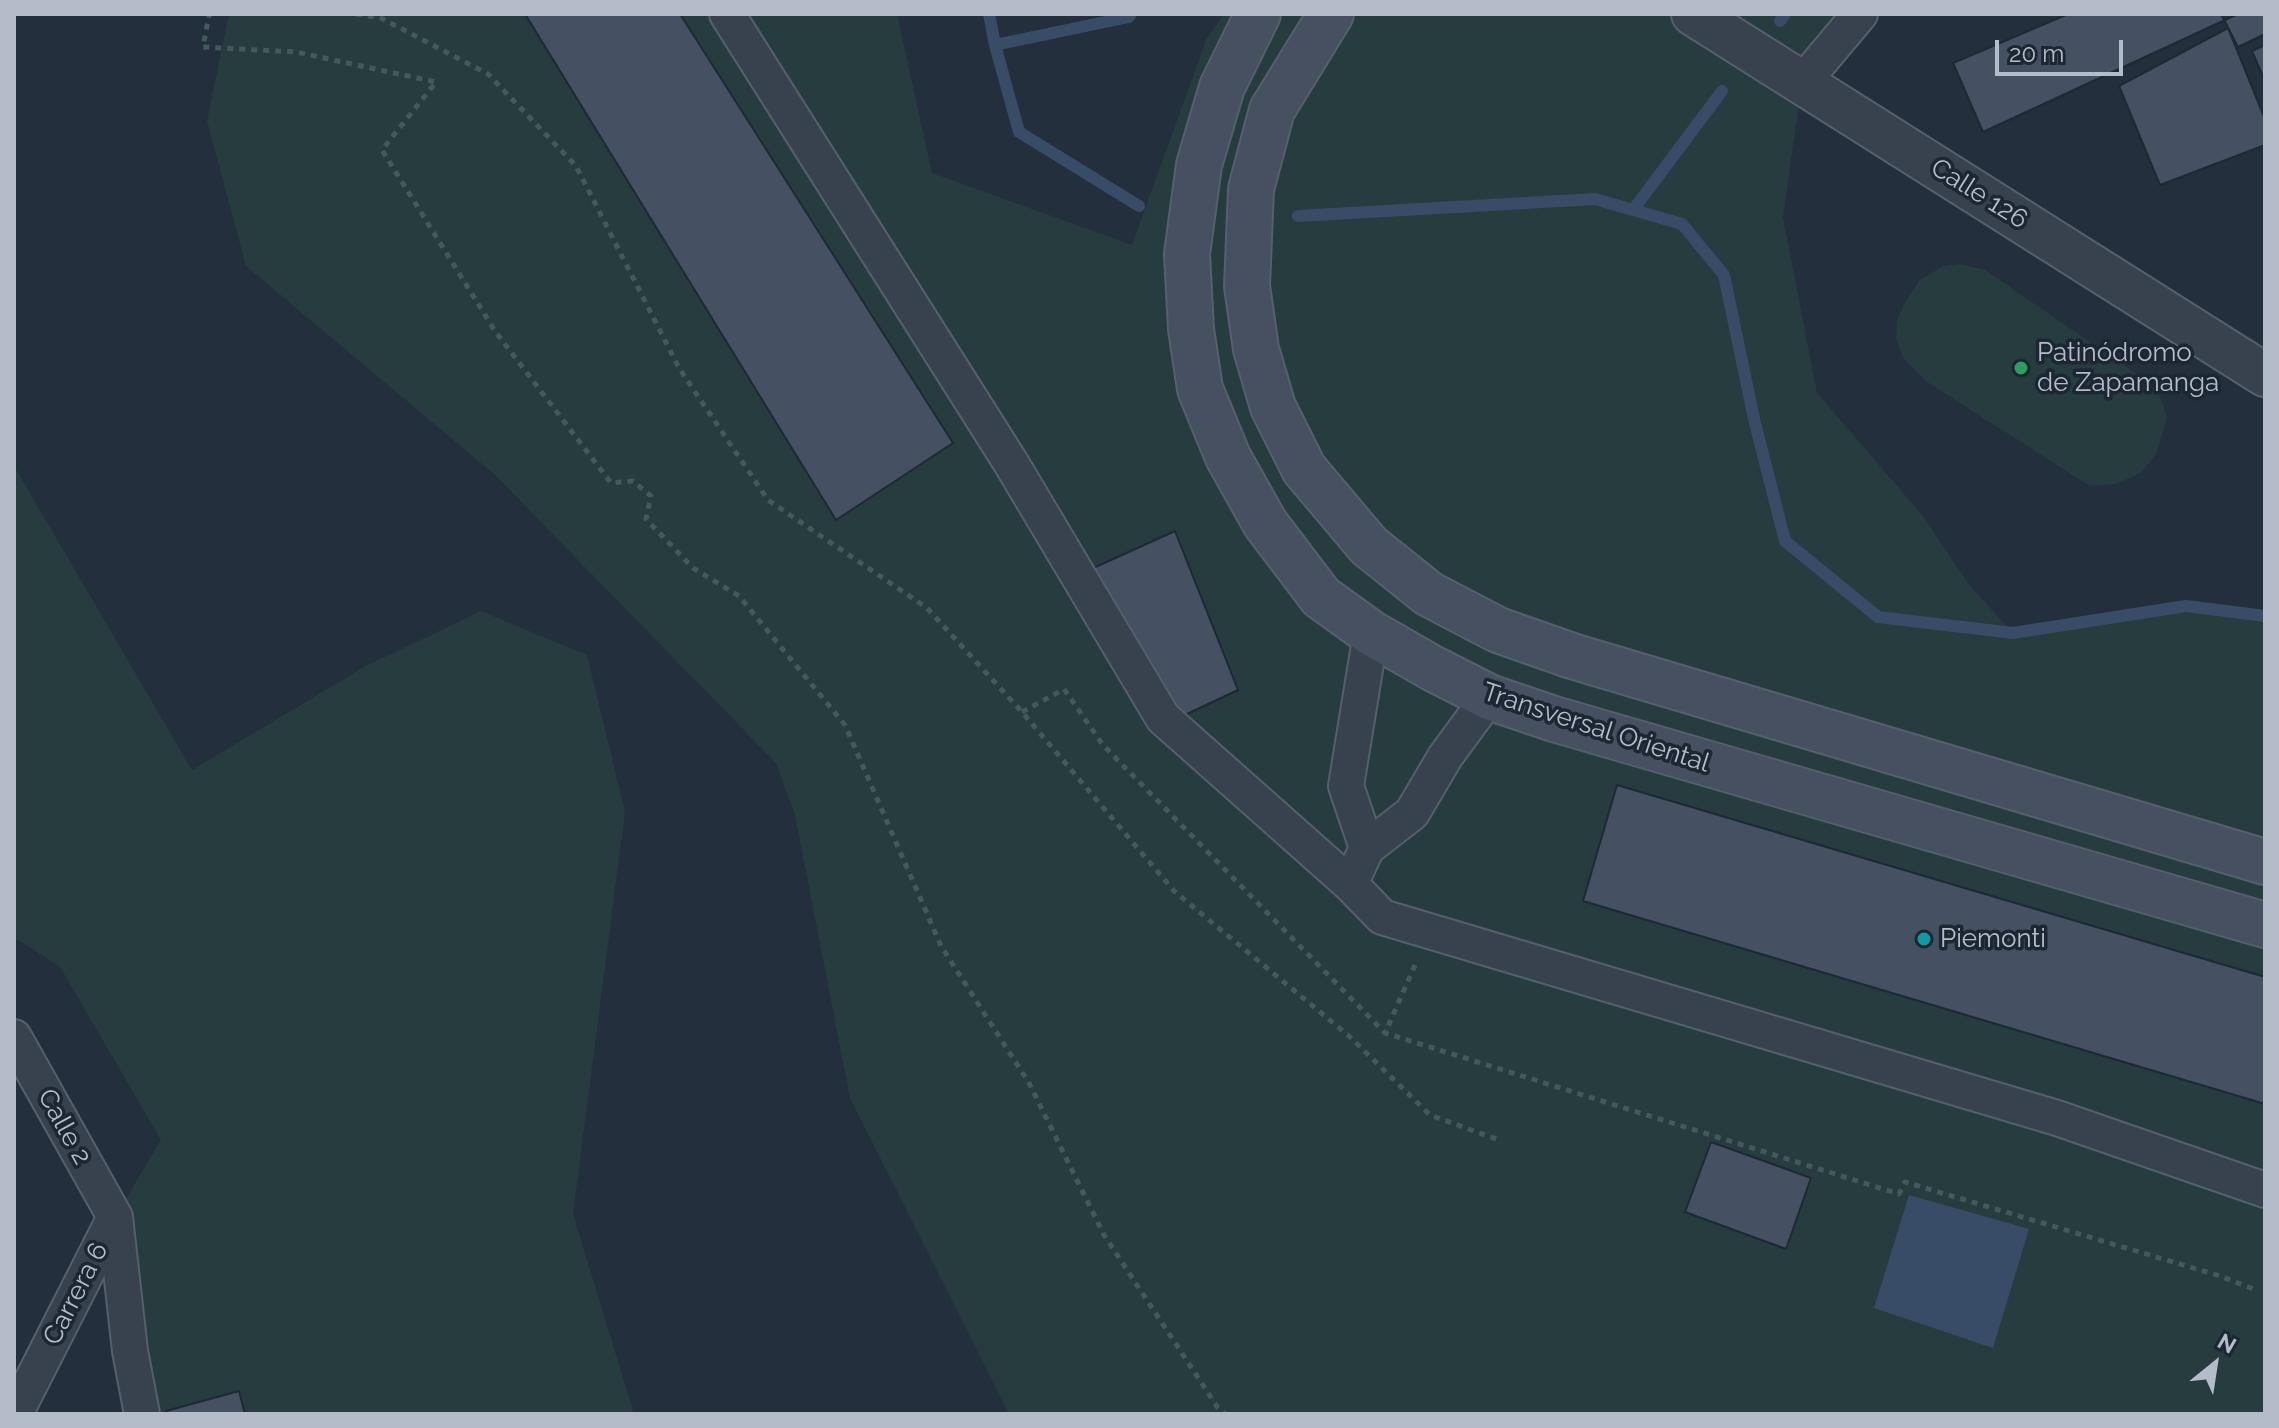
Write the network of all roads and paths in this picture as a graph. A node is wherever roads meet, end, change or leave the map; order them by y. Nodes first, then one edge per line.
1 (212, 14) edge
2 (356, 14) edge
3 (727, 14) edge
4 (1258, 14) edge
5 (1331, 14) edge
6 (1860, 14) edge
7 (1695, 15) edge
8 (1802, 83) junction
9 (2265, 375) edge
10 (1371, 633) junction
11 (1489, 697) junction
12 (1022, 712) junction
13 (1367, 848) junction
14 (2265, 862) edge
15 (1350, 884) junction
16 (2265, 925) edge
17 (1429, 931) junction
18 (1385, 1033) junction
19 (14, 1037) edge
20 (1499, 1140) dead end
21 (2265, 1190) edge
22 (115, 1217) junction
23 (2256, 1290) dead end
24 (26, 1357) edge
25 (15, 1414) edge
26 (142, 1414) edge
27 (1225, 1414) edge

1 - 27 path
2 - 12 path
3 - 15 street
4 - 10 main road, Transversal Oriental
5 - 14 main road
6 - 8 street
7 - 8 street, Calle 126
8 - 9 street, Calle 126
10 - 11 main road, Transversal Oriental
10 - 13 street
11 - 13 street
11 - 16 main road, Transversal Oriental
12 - 18 path
12 - 20 path
13 - 15 street
15 - 17 street
17 - 18 path
17 - 21 street
18 - 23 path
19 - 22 street, Calle 2
22 - 24 street, Carrera 6
22 - 26 street
24 - 25 street, Carrera 6

